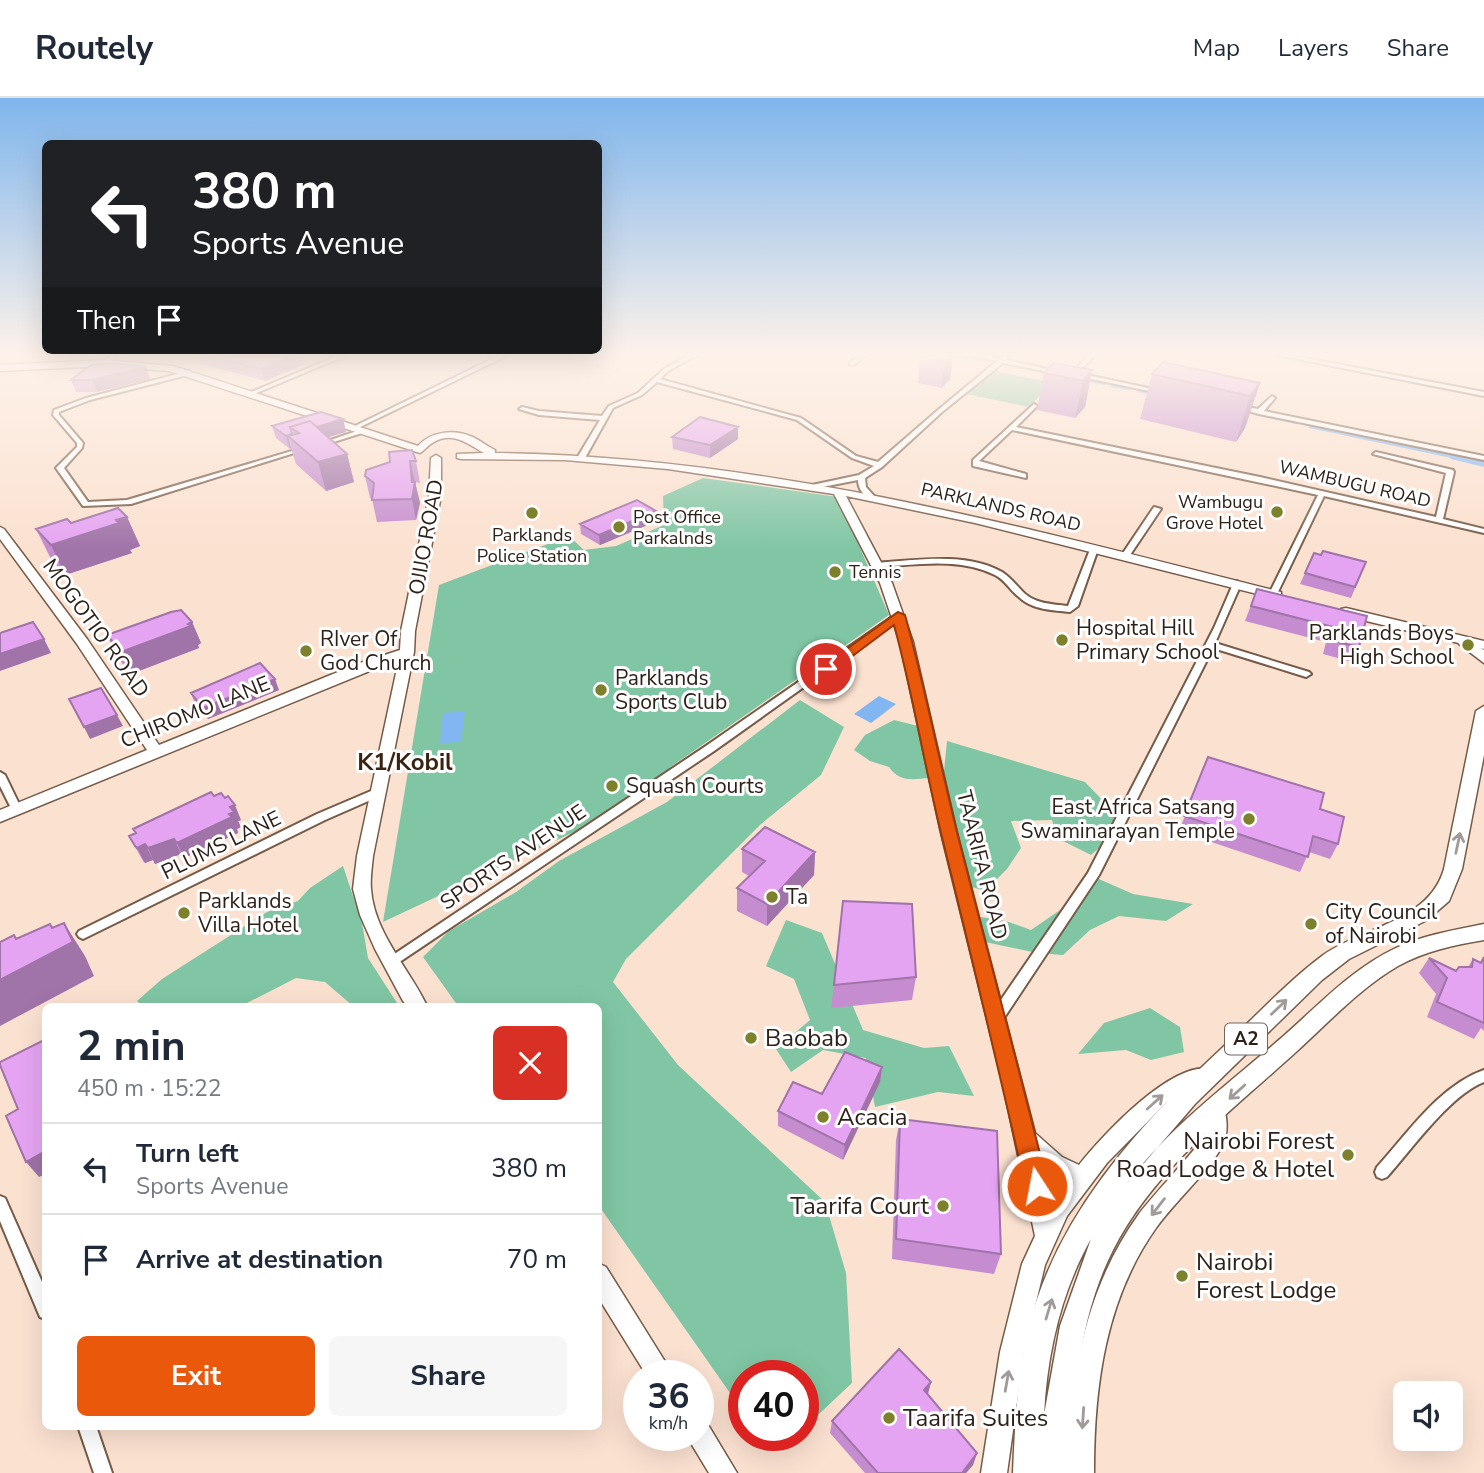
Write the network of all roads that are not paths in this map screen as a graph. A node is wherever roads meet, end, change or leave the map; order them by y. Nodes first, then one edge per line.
1 (60, 419) edge
2 (327, 419) edge
3 (379, 419) edge
4 (603, 419) edge
5 (799, 419) edge
6 (933, 419) edge
7 (1021, 419) edge
8 (1294, 419) edge
9 (1013, 428) junction
10 (358, 430) junction
11 (431, 439) junction
12 (395, 442) junction
13 (474, 444) junction
14 (420, 450) junction
15 (1376, 454) dead end
16 (500, 455) junction
17 (458, 457) junction
18 (581, 458) junction
19 (1484, 458) edge
20 (437, 463) junction
21 (879, 465) junction
22 (865, 476) junction
23 (1023, 476) dead end
24 (815, 487) junction
25 (838, 491) junction
26 (1322, 493) junction
27 (870, 498) junction
28 (888, 502) junction
29 (1157, 509) dead end
30 (850, 514) junction
31 (1439, 520) junction
32 (0, 531) edge
33 (1484, 531) edge
34 (1094, 549) junction
35 (1125, 556) junction
36 (877, 565) junction
37 (1237, 584) junction
38 (1278, 596) joint
39 (1330, 608) edge
40 (898, 615) junction
41 (1464, 641) junction
42 (1210, 644) junction
43 (1484, 645) edge
44 (407, 652) junction
45 (1484, 658) edge
46 (1306, 674) dead end
47 (1484, 711) edge
48 (156, 751) junction
49 (0, 775) edge
50 (378, 792) junction
51 (16, 808) junction
52 (0, 816) edge
53 (1484, 932) edge
54 (83, 934) dead end
55 (391, 962) junction
56 (415, 1003) edge
57 (997, 1017) junction
58 (1208, 1075) junction
59 (1484, 1076) edge
60 (1215, 1111) junction
61 (1027, 1138) junction
62 (1382, 1172) dead end
63 (1080, 1177) junction
64 (0, 1203) edge
65 (1046, 1236) junction
66 (602, 1281) edge
67 (42, 1302) edge
68 (652, 1360) edge
69 (92, 1430) edge
70 (710, 1451) edge
71 (103, 1473) edge
72 (724, 1473) edge
73 (994, 1473) edge
74 (1028, 1473) edge
75 (1056, 1473) edge
76 (1081, 1473) edge

1 - 10 street
2 - 10 main road
3 - 10 street
4 - 18 street
5 - 21 street
6 - 21 street
7 - 9 street
8 - 19 street
9 - 23 street
9 - 26 street, WAMBUGU ROAD
10 - 12 main road
11 - 12 main road
11 - 13 main road, PARKLANDS ROAD
11 - 14 main road
12 - 14 main road
13 - 16 main road, PARKLANDS ROAD
13 - 17 main road, OJIJO ROAD
14 - 20 main road
15 - 31 street
16 - 17 main road, PARKLANDS ROAD
16 - 18 main road, PARKLANDS ROAD
17 - 20 main road, OJIJO ROAD
18 - 24 main road, PARKLANDS ROAD
20 - 44 main road, OJIJO ROAD
21 - 22 street
22 - 24 street
22 - 27 street
24 - 25 main road, PARKLANDS ROAD
25 - 27 main road, PARKLANDS ROAD
25 - 30 main road, TAARIFA ROAD
26 - 31 street, WAMBUGU ROAD
26 - 38 street
27 - 28 main road, PARKLANDS ROAD
28 - 30 main road
28 - 34 main road, PARKLANDS ROAD
29 - 35 street
30 - 36 main road, TAARIFA ROAD
31 - 33 street, WAMBUGU ROAD
32 - 48 main road, MOGOTIO ROAD
34 - 35 main road, PARKLANDS ROAD
34 - 36 street
35 - 37 main road, PARKLANDS ROAD
36 - 40 main road, TAARIFA ROAD
37 - 38 main road, PARKLANDS ROAD
37 - 42 street
39 - 41 main road
40 - 55 street, SPORTS AVENUE
40 - 57 main road, TAARIFA ROAD
41 - 43 main road
41 - 45 main road
42 - 46 street
42 - 57 street
44 - 48 main road, CHIROMO LANE
44 - 50 main road, OJIJO ROAD
58 -> 47 main road, A2
48 - 51 main road, CHIROMO LANE
49 - 51 street
50 - 54 street, PLUMS LANE
50 - 55 main road, OJIJO ROAD
51 - 52 main road, CHIROMO LANE
53 -> 60 main road, A2
55 - 56 main road, OJIJO ROAD
57 - 61 main road, TAARIFA ROAD
63 -> 58 main road
74 -> 58 main road, A2
59 - 62 street
60 - 75 main road, A2
60 -> 76 main road
61 - 63 main road
61 - 65 main road, TAARIFA ROAD
63 - 65 main road
64 - 67 street
73 -> 65 main road
66 - 68 main road
69 - 71 street
70 - 72 main road

